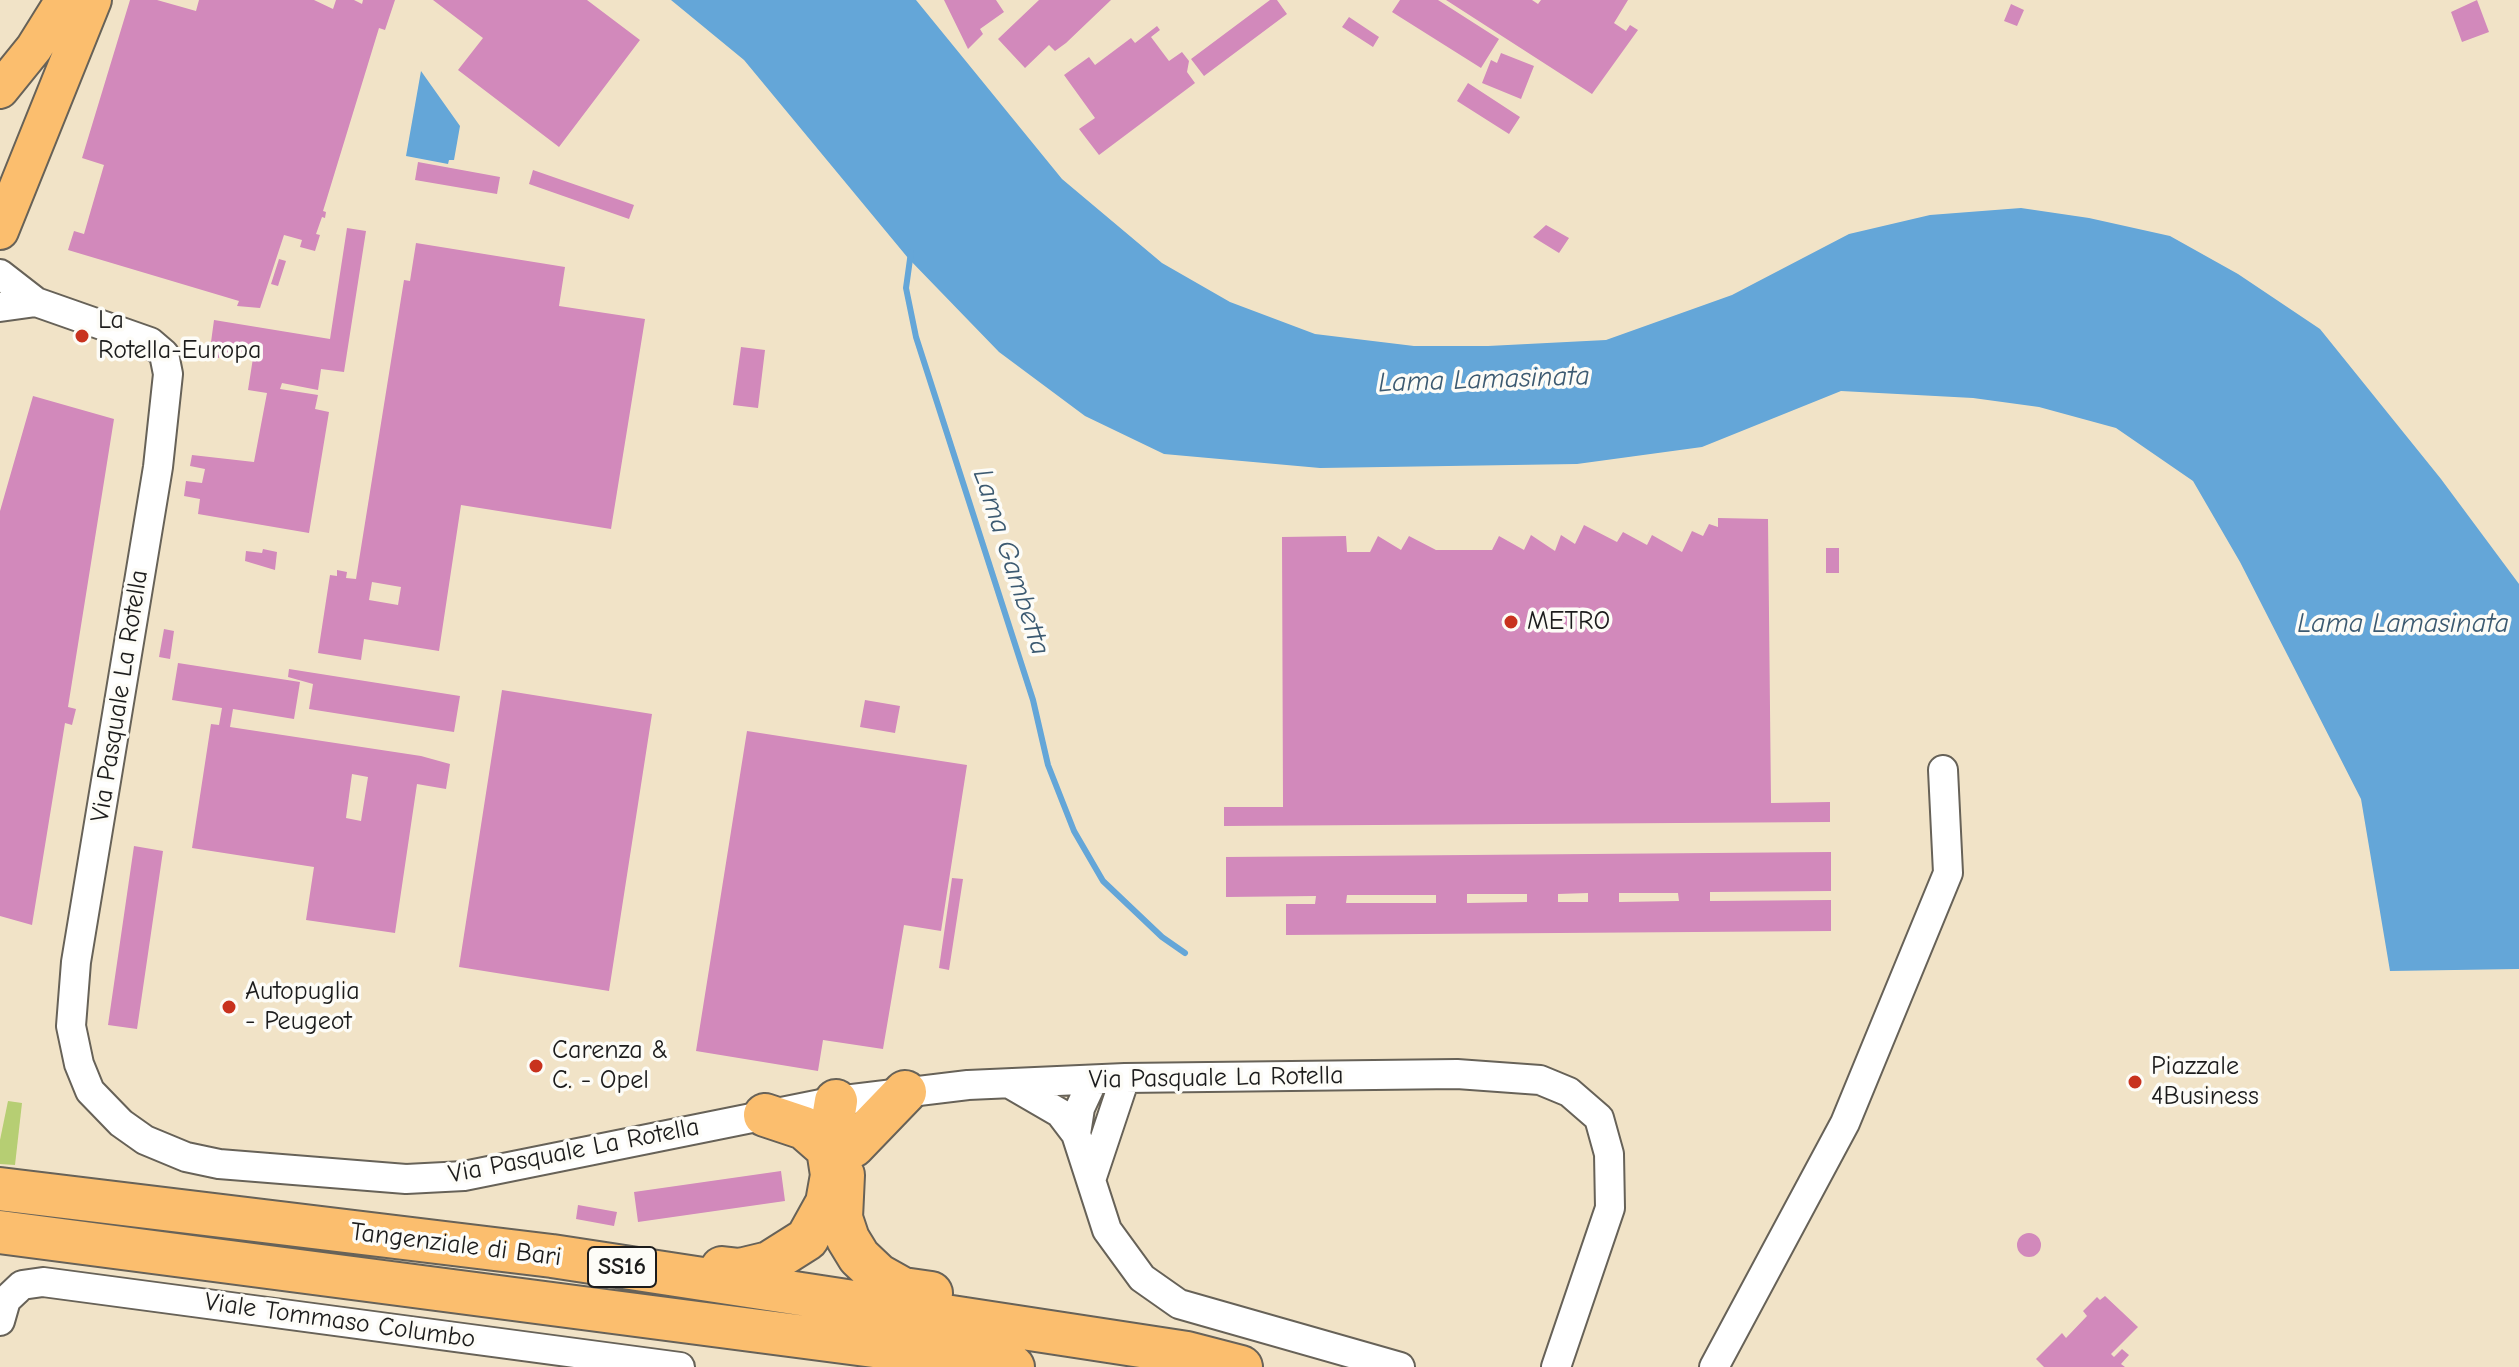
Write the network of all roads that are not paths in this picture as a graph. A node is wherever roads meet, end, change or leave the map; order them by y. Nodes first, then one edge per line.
1 (64, 0) edge
2 (93, 0) edge
3 (0, 90) edge
4 (0, 231) edge
5 (0, 274) edge
6 (36, 302) junction
7 (0, 307) edge
8 (1943, 770) dead end
9 (1125, 1078) junction
10 (1093, 1080) junction
11 (1010, 1084) junction
12 (905, 1092) junction
13 (836, 1101) junction
14 (765, 1115) junction
15 (1076, 1134) junction
16 (840, 1148) junction
17 (0, 1169) edge
18 (1091, 1180) junction
19 (0, 1189) edge
20 (100, 1202) junction
21 (0, 1232) edge
22 (552, 1256) junction
23 (3, 1310) edge
24 (1016, 1326) junction
25 (680, 1367) edge
26 (1013, 1367) edge
27 (1241, 1367) edge
28 (1400, 1367) edge
29 (1556, 1367) edge
30 (1714, 1367) edge

1 - 3 main road
2 - 4 main road
5 - 6 street
6 - 7 street
6 - 14 street, Via Pasquale La Rotella
8 - 30 street
9 - 10 street, Via Pasquale La Rotella
9 - 18 street
9 - 29 street, Via Pasquale La Rotella
10 - 11 street, Via Pasquale La Rotella
10 - 15 street
11 - 12 street, Via Pasquale La Rotella
11 - 15 street
12 - 13 street, Via Pasquale La Rotella
12 - 16 highway
13 - 14 street, Via Pasquale La Rotella
13 - 16 highway
14 - 16 highway
15 - 18 street
16 - 22 highway
16 - 24 highway
17 - 20 highway
18 - 28 street
19 - 20 highway, Tangenziale di Bari / SS16
20 - 22 highway, Tangenziale di Bari / SS16
21 - 26 highway, Tangenziale di Bari / SS16
22 - 24 highway, Tangenziale di Bari / SS16
23 - 25 street, Viale Tommaso Columbo
24 - 27 highway, Tangenziale di Bari / SS16

